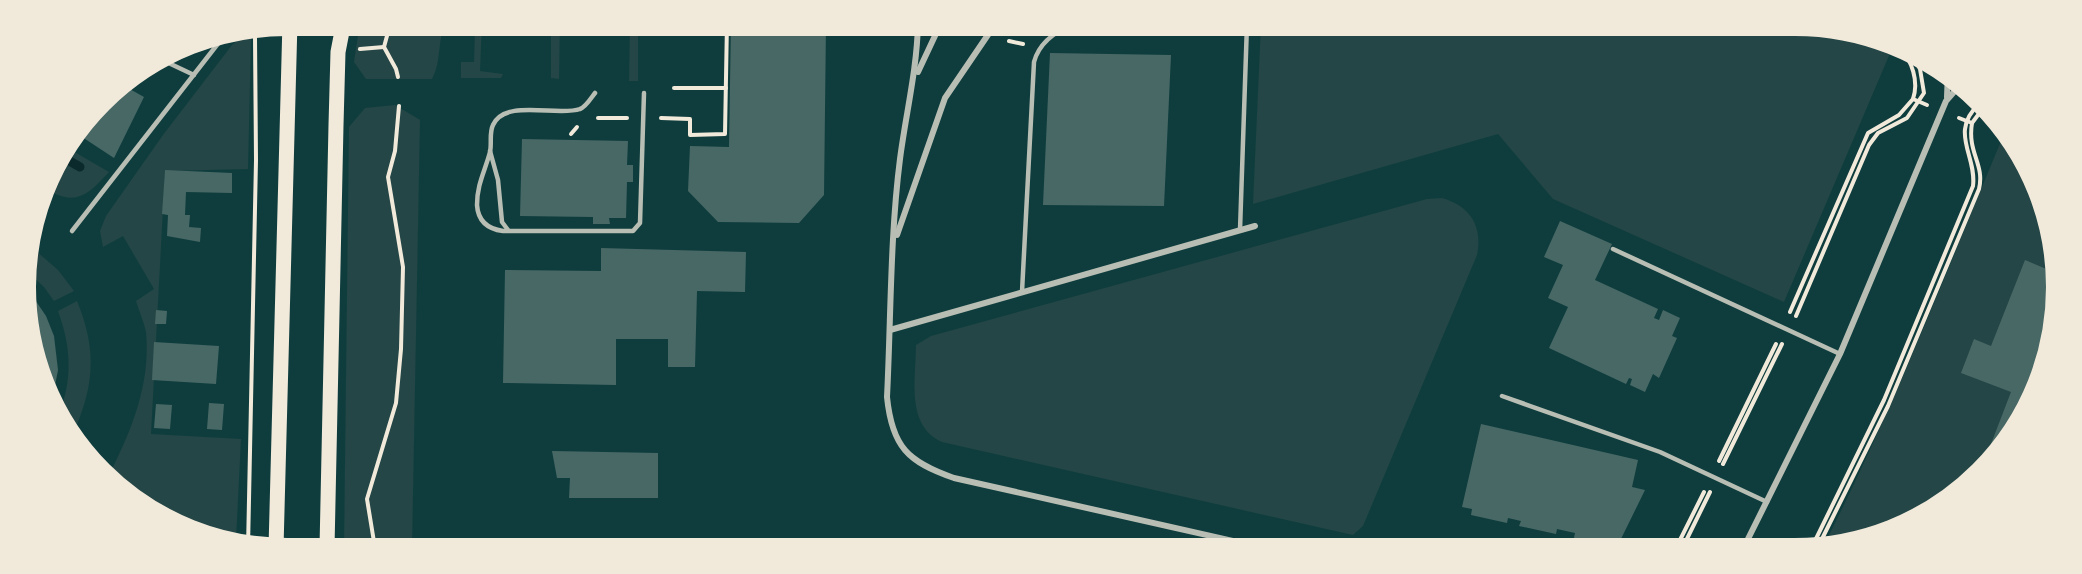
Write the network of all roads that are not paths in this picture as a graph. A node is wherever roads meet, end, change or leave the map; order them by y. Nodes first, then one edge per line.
1 (290, 32) edge
2 (342, 32) edge
3 (917, 32) edge
4 (936, 32) edge
5 (990, 32) edge
6 (1058, 32) edge
7 (1246, 32) edge
8 (224, 39) edge
9 (166, 62) edge
10 (194, 75) junction
11 (1947, 82) edge
12 (913, 87) junction
13 (1957, 89) edge
14 (595, 93) dead end
15 (644, 93) dead end
16 (1946, 101) junction
17 (490, 151) junction
18 (1254, 226) dead end
19 (508, 230) junction
20 (1240, 230) junction
21 (72, 231) dead end
22 (894, 244) junction
23 (1612, 249) dead end
24 (1022, 292) junction
25 (890, 330) junction
26 (1840, 354) junction
27 (1502, 396) dead end
28 (1767, 502) junction
29 (276, 542) edge
30 (327, 542) edge
31 (1238, 542) edge
32 (1747, 542) edge

1 - 29 main road
2 - 30 main road
3 - 12 street
4 - 12 street
5 - 22 street
6 - 24 lane
7 - 20 lane
8 - 10 lane
9 - 10 lane
10 - 21 lane
11 - 16 street
12 - 22 street
13 - 16 street
14 - 17 lane
15 - 19 lane
16 - 26 street
17 - 19 lane
17 - 19 lane
18 - 20 street
20 - 24 street
22 - 25 street
23 - 26 lane
24 - 25 street
25 - 31 street
26 - 28 street
27 - 28 lane
28 - 32 street

